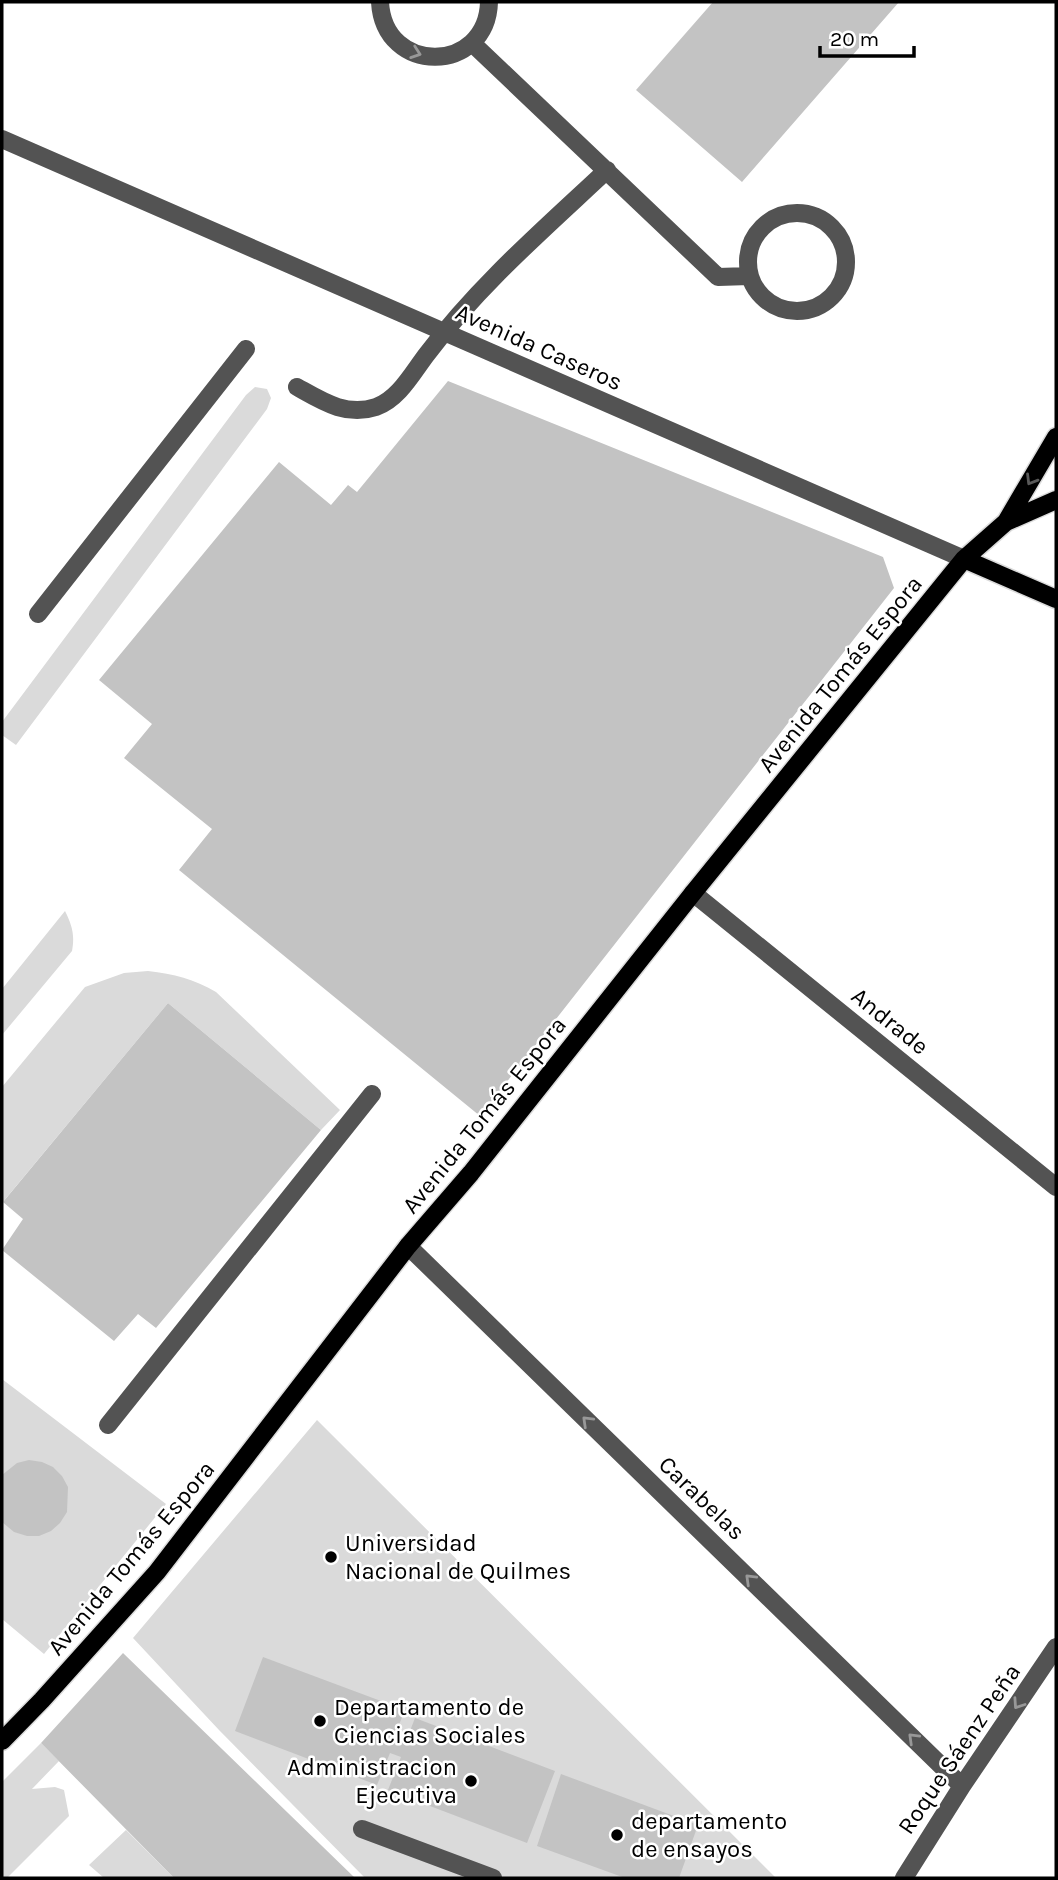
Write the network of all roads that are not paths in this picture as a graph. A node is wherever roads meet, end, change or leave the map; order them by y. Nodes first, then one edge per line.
1 (380, 2) edge
2 (489, 2) edge
3 (472, 43) junction
4 (2, 139) edge
5 (607, 170) junction
6 (749, 276) junction
7 (444, 332) junction
8 (246, 349) dead end
9 (297, 387) dead end
10 (1056, 437) edge
11 (1056, 500) edge
12 (1006, 522) junction
13 (964, 559) junction
14 (1056, 599) edge
15 (38, 614) dead end
16 (693, 894) junction
17 (372, 1094) dead end
18 (1056, 1187) edge
19 (408, 1246) junction
20 (108, 1425) dead end
21 (1056, 1647) edge
22 (2, 1741) edge
23 (962, 1786) junction
24 (362, 1829) dead end
25 (493, 1878) edge
26 (904, 1878) edge

1 -> 3 street
2 - 3 street
3 - 5 street
4 - 7 street, Avenida Caseros
5 - 6 street
5 - 7 street
6 - 6 street
7 - 9 street
7 - 13 street, Avenida Caseros
8 - 15 street
10 -> 12 main road, Avenida Tomás Espora
11 - 12 main road, Avenida Tomás Espora
12 - 13 main road, Avenida Tomás Espora
13 - 14 main road, Avenida Caseros
13 - 16 main road, Avenida Tomás Espora
16 - 18 street, Andrade
16 - 19 main road, Avenida Tomás Espora
17 - 20 street
19 - 22 main road, Avenida Tomás Espora
23 -> 19 street, Carabelas
21 -> 23 street, Roque Sáenz Peña
23 - 26 street, Roque Sáenz Peña
24 - 25 street

